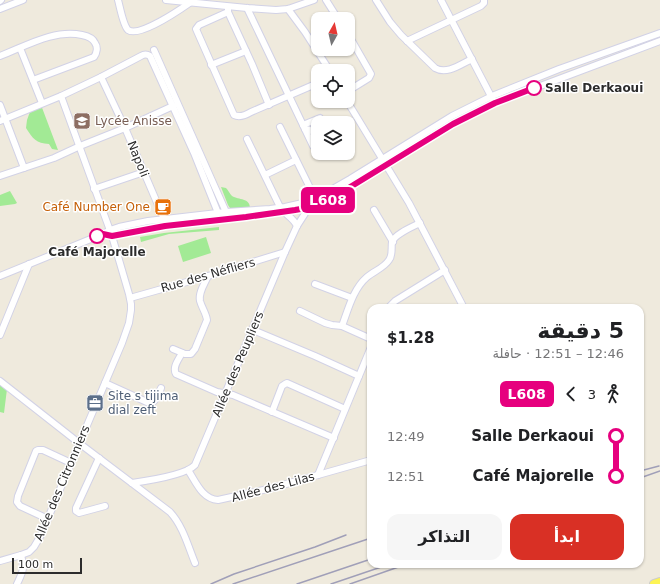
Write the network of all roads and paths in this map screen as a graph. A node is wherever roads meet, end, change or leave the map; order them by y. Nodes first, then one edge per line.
1 (23, 0) edge
2 (118, 0) edge
3 (166, 0) edge
4 (171, 0) edge
5 (314, 0) edge
6 (326, 0) edge
7 (376, 0) edge
8 (441, 0) edge
9 (484, 0) edge
10 (191, 2) junction
11 (208, 2) edge
12 (218, 5) junction
13 (247, 8) junction
14 (0, 9) edge
15 (228, 9) junction
16 (288, 9) junction
17 (334, 12) edge
18 (219, 16) junction
19 (452, 20) junction
20 (660, 33) edge
21 (406, 40) junction
22 (660, 41) edge
23 (355, 46) edge
24 (20, 48) junction
25 (154, 50) dead end
26 (246, 51) junction
27 (0, 56) edge
28 (472, 59) junction
29 (326, 64) edge
30 (211, 65) junction
31 (101, 77) junction
32 (33, 80) junction
33 (311, 86) edge
34 (355, 86) edge
35 (61, 96) junction
36 (289, 96) junction
37 (492, 96) junction
38 (42, 103) junction
39 (495, 103) junction
40 (0, 105) edge
41 (269, 105) junction
42 (173, 106) junction
43 (352, 108) edge
44 (3, 119) edge
45 (311, 123) edge
46 (280, 127) dead end
47 (304, 127) junction
48 (125, 128) junction
49 (311, 130) edge
50 (247, 139) dead end
51 (311, 142) edge
52 (80, 146) junction
53 (382, 159) junction
54 (296, 160) junction
55 (386, 165) junction
56 (24, 168) junction
57 (144, 172) junction
58 (265, 175) junction
59 (0, 176) edge
60 (94, 189) junction
61 (315, 198) junction
62 (307, 205) junction
63 (282, 210) junction
64 (374, 210) dead end
65 (226, 212) junction
66 (218, 213) junction
67 (164, 219) junction
68 (420, 223) junction
69 (297, 226) junction
70 (111, 233) junction
71 (392, 242) junction
72 (285, 252) junction
73 (29, 264) junction
74 (445, 270) junction
75 (0, 276) edge
76 (208, 276) junction
77 (315, 284) dead end
78 (130, 298) junction
79 (352, 298) junction
80 (394, 304) edge
81 (462, 304) edge
82 (300, 311) dead end
83 (342, 326) junction
84 (252, 330) junction
85 (0, 335) edge
86 (367, 337) edge
87 (173, 349) dead end
88 (182, 353) junction
89 (367, 357) edge
90 (359, 376) junction
91 (0, 381) edge
92 (105, 383) junction
93 (161, 388) dead end
94 (226, 393) junction
95 (345, 409) junction
96 (272, 412) junction
97 (334, 438) junction
98 (79, 444) junction
99 (99, 458) junction
100 (367, 461) edge
101 (70, 463) junction
102 (188, 470) junction
103 (318, 475) junction
104 (132, 483) junction
105 (105, 506) dead end
106 (48, 519) junction
107 (21, 555) junction
108 (0, 561) edge
109 (195, 564) dead end
110 (660, 582) edge
111 (17, 584) edge
112 (654, 584) edge

1 - 14 street
2 - 10 street
3 - 4 street
4 - 10 street
5 - 16 street
6 - 17 street
7 - 21 street
8 - 19 street
9 - 19 street
10 - 11 street
11 - 12 street
12 - 15 street
12 - 18 street
13 - 15 street
13 - 16 street
13 - 36 street
15 - 18 street
15 - 26 street
16 - 29 street
18 - 30 street
19 - 21 street
19 - 28 street
20 - 37 street
21 - 28 street
22 - 39 street
23 - 34 street
24 - 27 street
24 - 32 street
24 - 32 street
25 - 65 street
26 - 30 street
26 - 41 street
28 - 37 street
30 - 41 street
31 - 35 street
31 - 42 street
31 - 48 street, Napoli
32 - 38 street
33 - 36 street
35 - 38 street
35 - 52 street, Allée des Citronniers
36 - 41 street
36 - 47 street
37 - 39 street
37 - 53 street
38 - 44 street
39 - 55 street
40 - 44 street
42 - 48 street
42 - 66 street
43 - 53 street
44 - 56 street
45 - 47 street
46 - 54 street
47 - 49 street
47 - 51 street
48 - 52 street
48 - 57 street, Napoli
50 - 58 street
52 - 56 street
52 - 60 street, Allée des Citronniers
53 - 55 street
53 - 61 street
54 - 58 street
54 - 61 street
55 - 62 street
55 - 68 street
56 - 59 street
57 - 60 street
57 - 67 street, Napoli
58 - 63 street
60 - 70 street, Allée des Citronniers
61 - 62 street
62 - 63 street
62 - 69 street, Allée des Peupliers
63 - 65 street
63 - 69 street
63 - 70 street
64 - 71 street
65 - 66 street
66 - 67 street
67 - 70 street
68 - 71 street
68 - 74 street
69 - 72 street, Allée des Peupliers
70 - 73 street
70 - 78 street, Allée des Citronniers
71 - 79 street
72 - 76 street, Rue des Néfliers
72 - 84 street, Allée des Peupliers
73 - 75 street
73 - 85 street
74 - 80 street
74 - 81 street
76 - 78 street, Rue des Néfliers
76 - 88 street
77 - 79 street
78 - 92 street, Allée des Citronniers
79 - 83 street
82 - 83 street
83 - 86 street
84 - 90 street
84 - 94 street, Allée des Peupliers
87 - 88 street
88 - 94 street
89 - 90 street
90 - 95 street
91 - 98 street
92 - 93 street
92 - 98 street, Allée des Citronniers
94 - 96 street
94 - 102 street, Allée des Peupliers
95 - 96 street
95 - 97 street
96 - 97 street
97 - 103 street
98 - 99 street
98 - 101 street, Allée des Citronniers
99 - 104 street
99 - 105 street
100 - 103 street, Allée des Lilas
101 - 106 street, Allée des Citronniers
101 - 106 street
102 - 103 street, Allée des Lilas
102 - 104 street
104 - 109 street
106 - 107 street, Allée des Citronniers
107 - 108 street
107 - 111 street
110 - 112 main road

